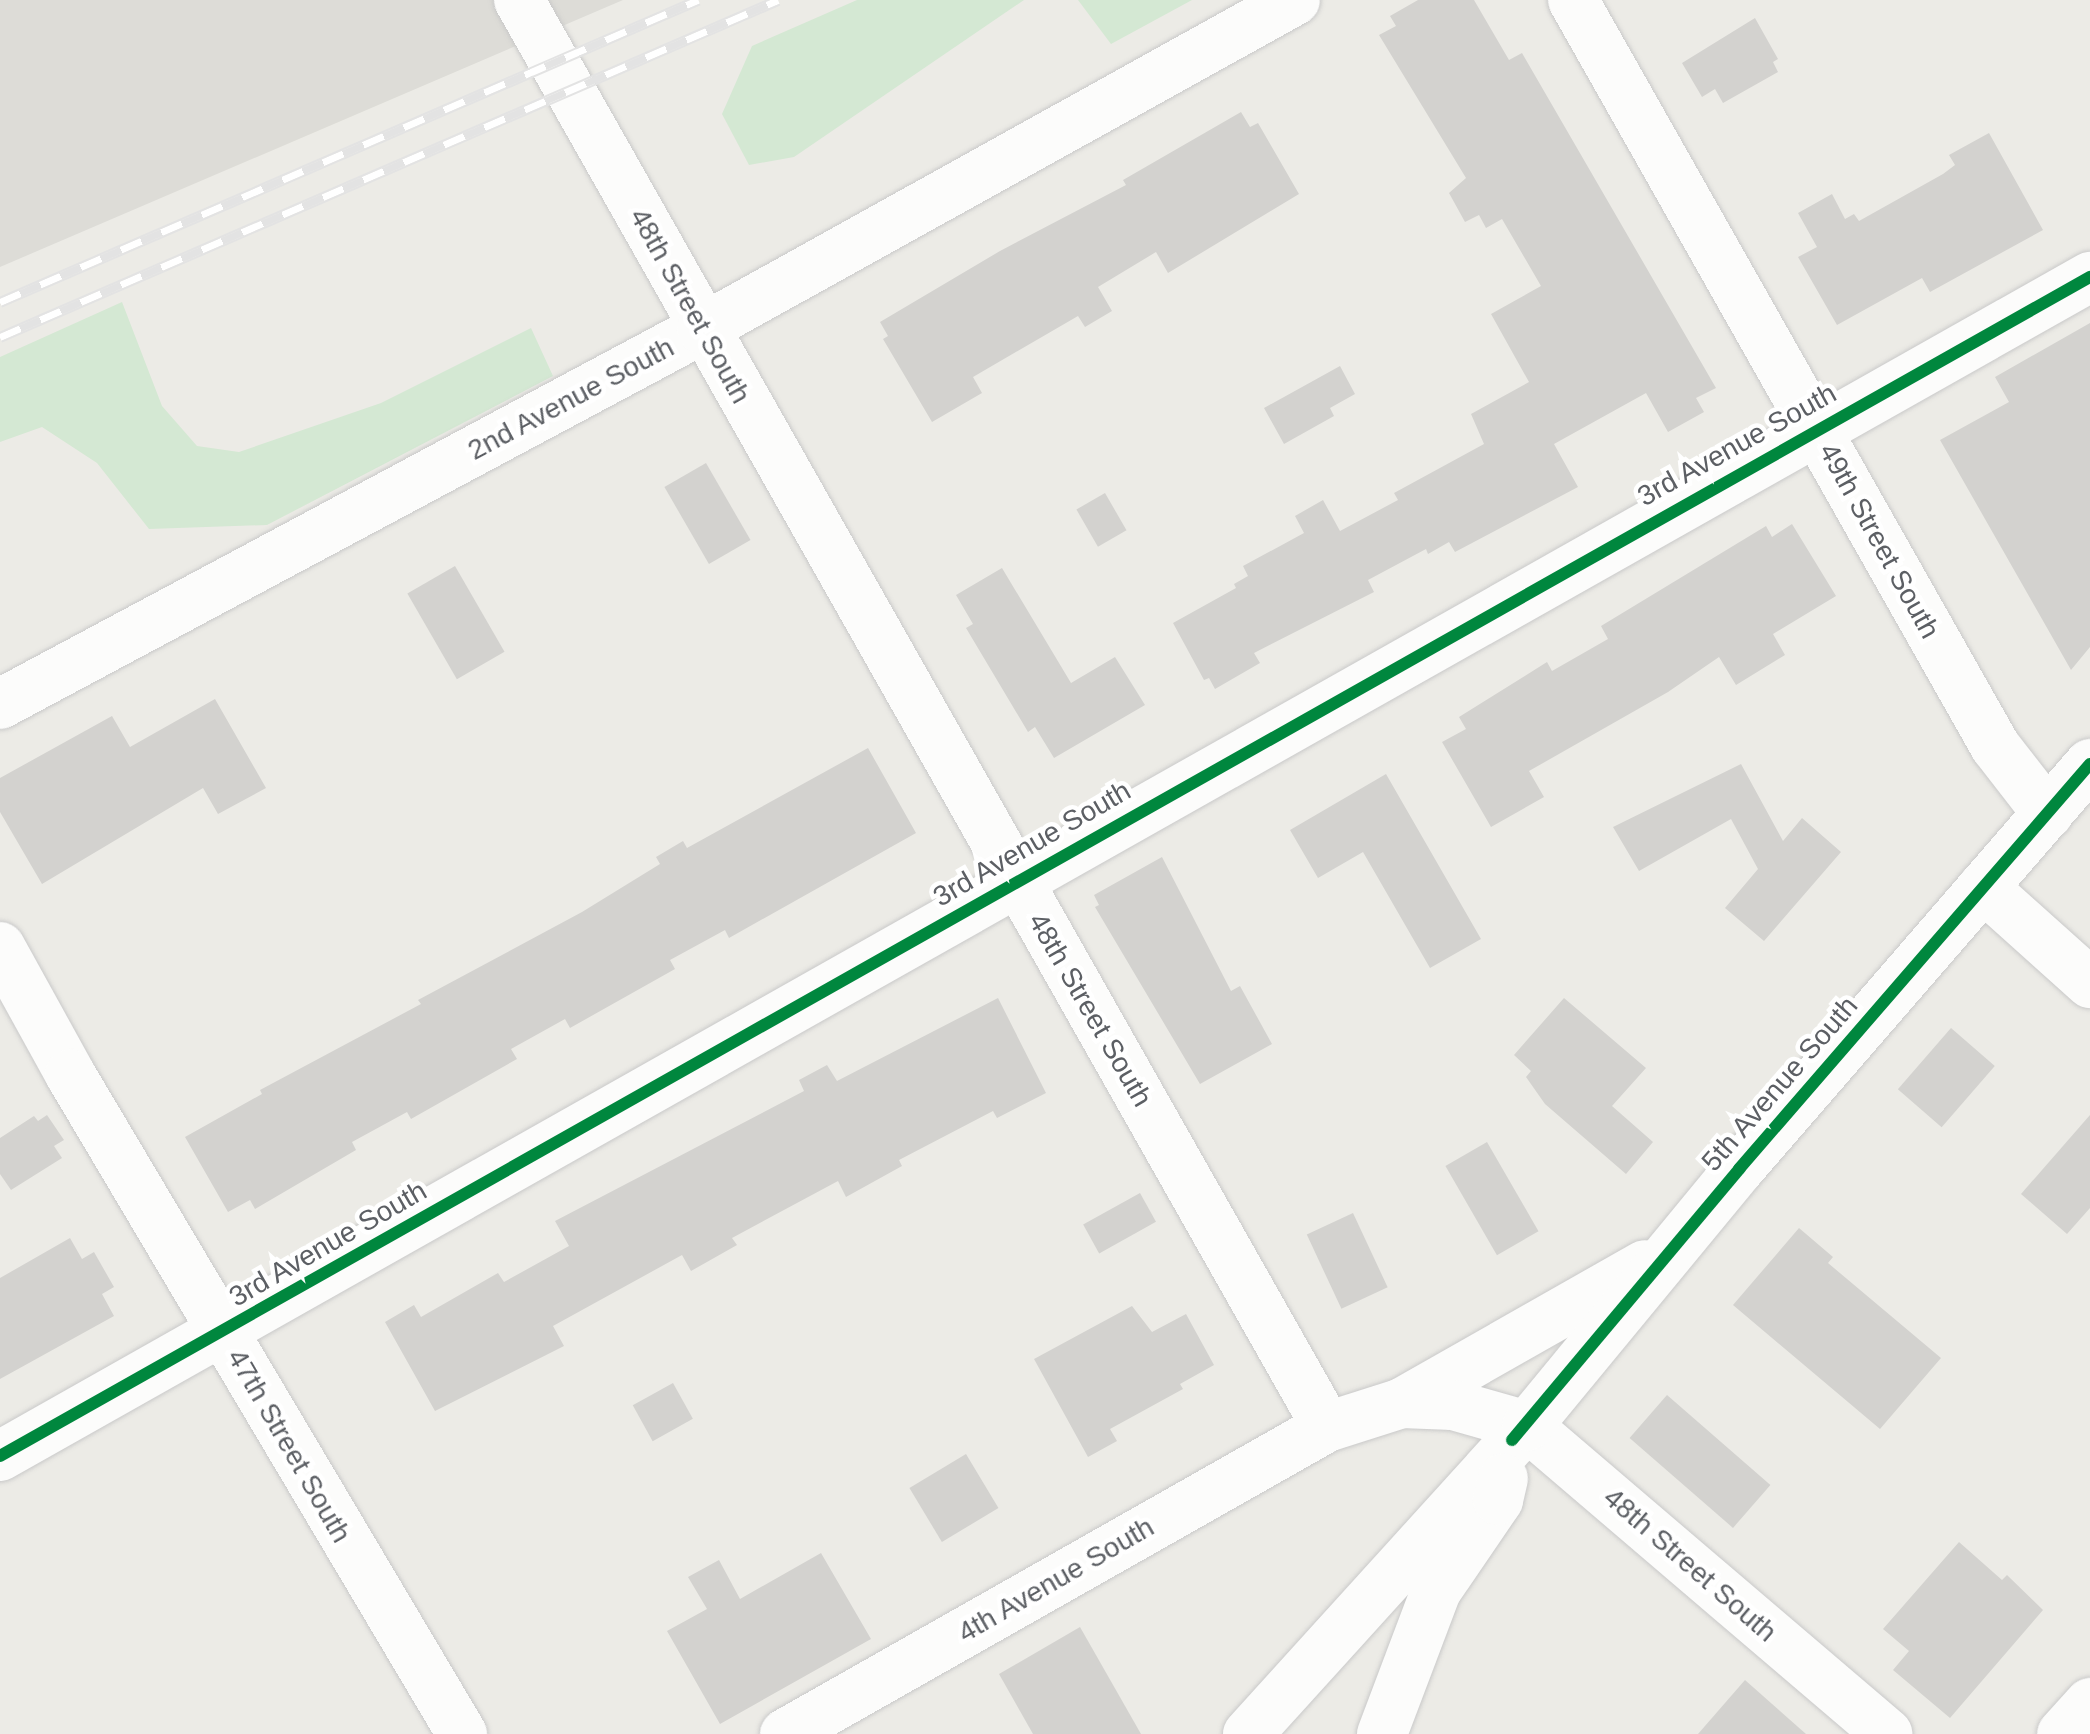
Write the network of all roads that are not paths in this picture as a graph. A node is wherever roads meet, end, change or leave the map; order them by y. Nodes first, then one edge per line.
1 (519, 0) edge
2 (1295, 0) edge
3 (1573, 0) edge
4 (2090, 277) edge
5 (702, 329) junction
6 (1815, 429) junction
7 (0, 704) edge
8 (2090, 764) edge
9 (2048, 814) junction
10 (1017, 882) junction
11 (1984, 888) junction
12 (0, 947) edge
13 (2090, 983) edge
14 (1671, 1250) junction
15 (223, 1333) junction
16 (1402, 1402) junction
17 (1327, 1427) junction
18 (1520, 1433) junction
19 (0, 1456) edge
20 (1404, 1666) junction
21 (2090, 1702) edge
22 (462, 1734) edge
23 (785, 1734) edge
24 (1248, 1734) edge
25 (1382, 1734) edge
26 (1398, 1734) edge
27 (1887, 1734) edge
28 (2062, 1734) edge

1 - 5 street, 48th Street South
2 - 5 street, 2nd Avenue South
3 - 6 street, 49th Street South
4 - 6 street, 3rd Avenue South
5 - 7 street, 2nd Avenue South
5 - 10 street, 48th Street South
6 - 9 street, 49th Street South
6 - 10 street, 3rd Avenue South
8 - 9 street, 5th Avenue South
9 - 11 street, 5th Avenue South
10 - 15 street, 3rd Avenue South
10 - 17 street, 48th Street South
11 - 13 street
11 - 14 street, 5th Avenue South
12 - 15 street, 47th Street South
14 - 16 street
14 - 18 street, 5th Avenue South
15 - 19 street, 3rd Avenue South
15 - 22 street, 47th Street South
16 - 17 street, 48th Street South
16 - 18 street, 48th Street South
17 - 23 street, 4th Avenue South
18 - 20 street, 5th Avenue South
18 - 24 street, 5th Avenue South
18 - 27 street, 48th Street South
20 - 25 street, 5th Avenue South
20 - 26 street
21 - 28 street

